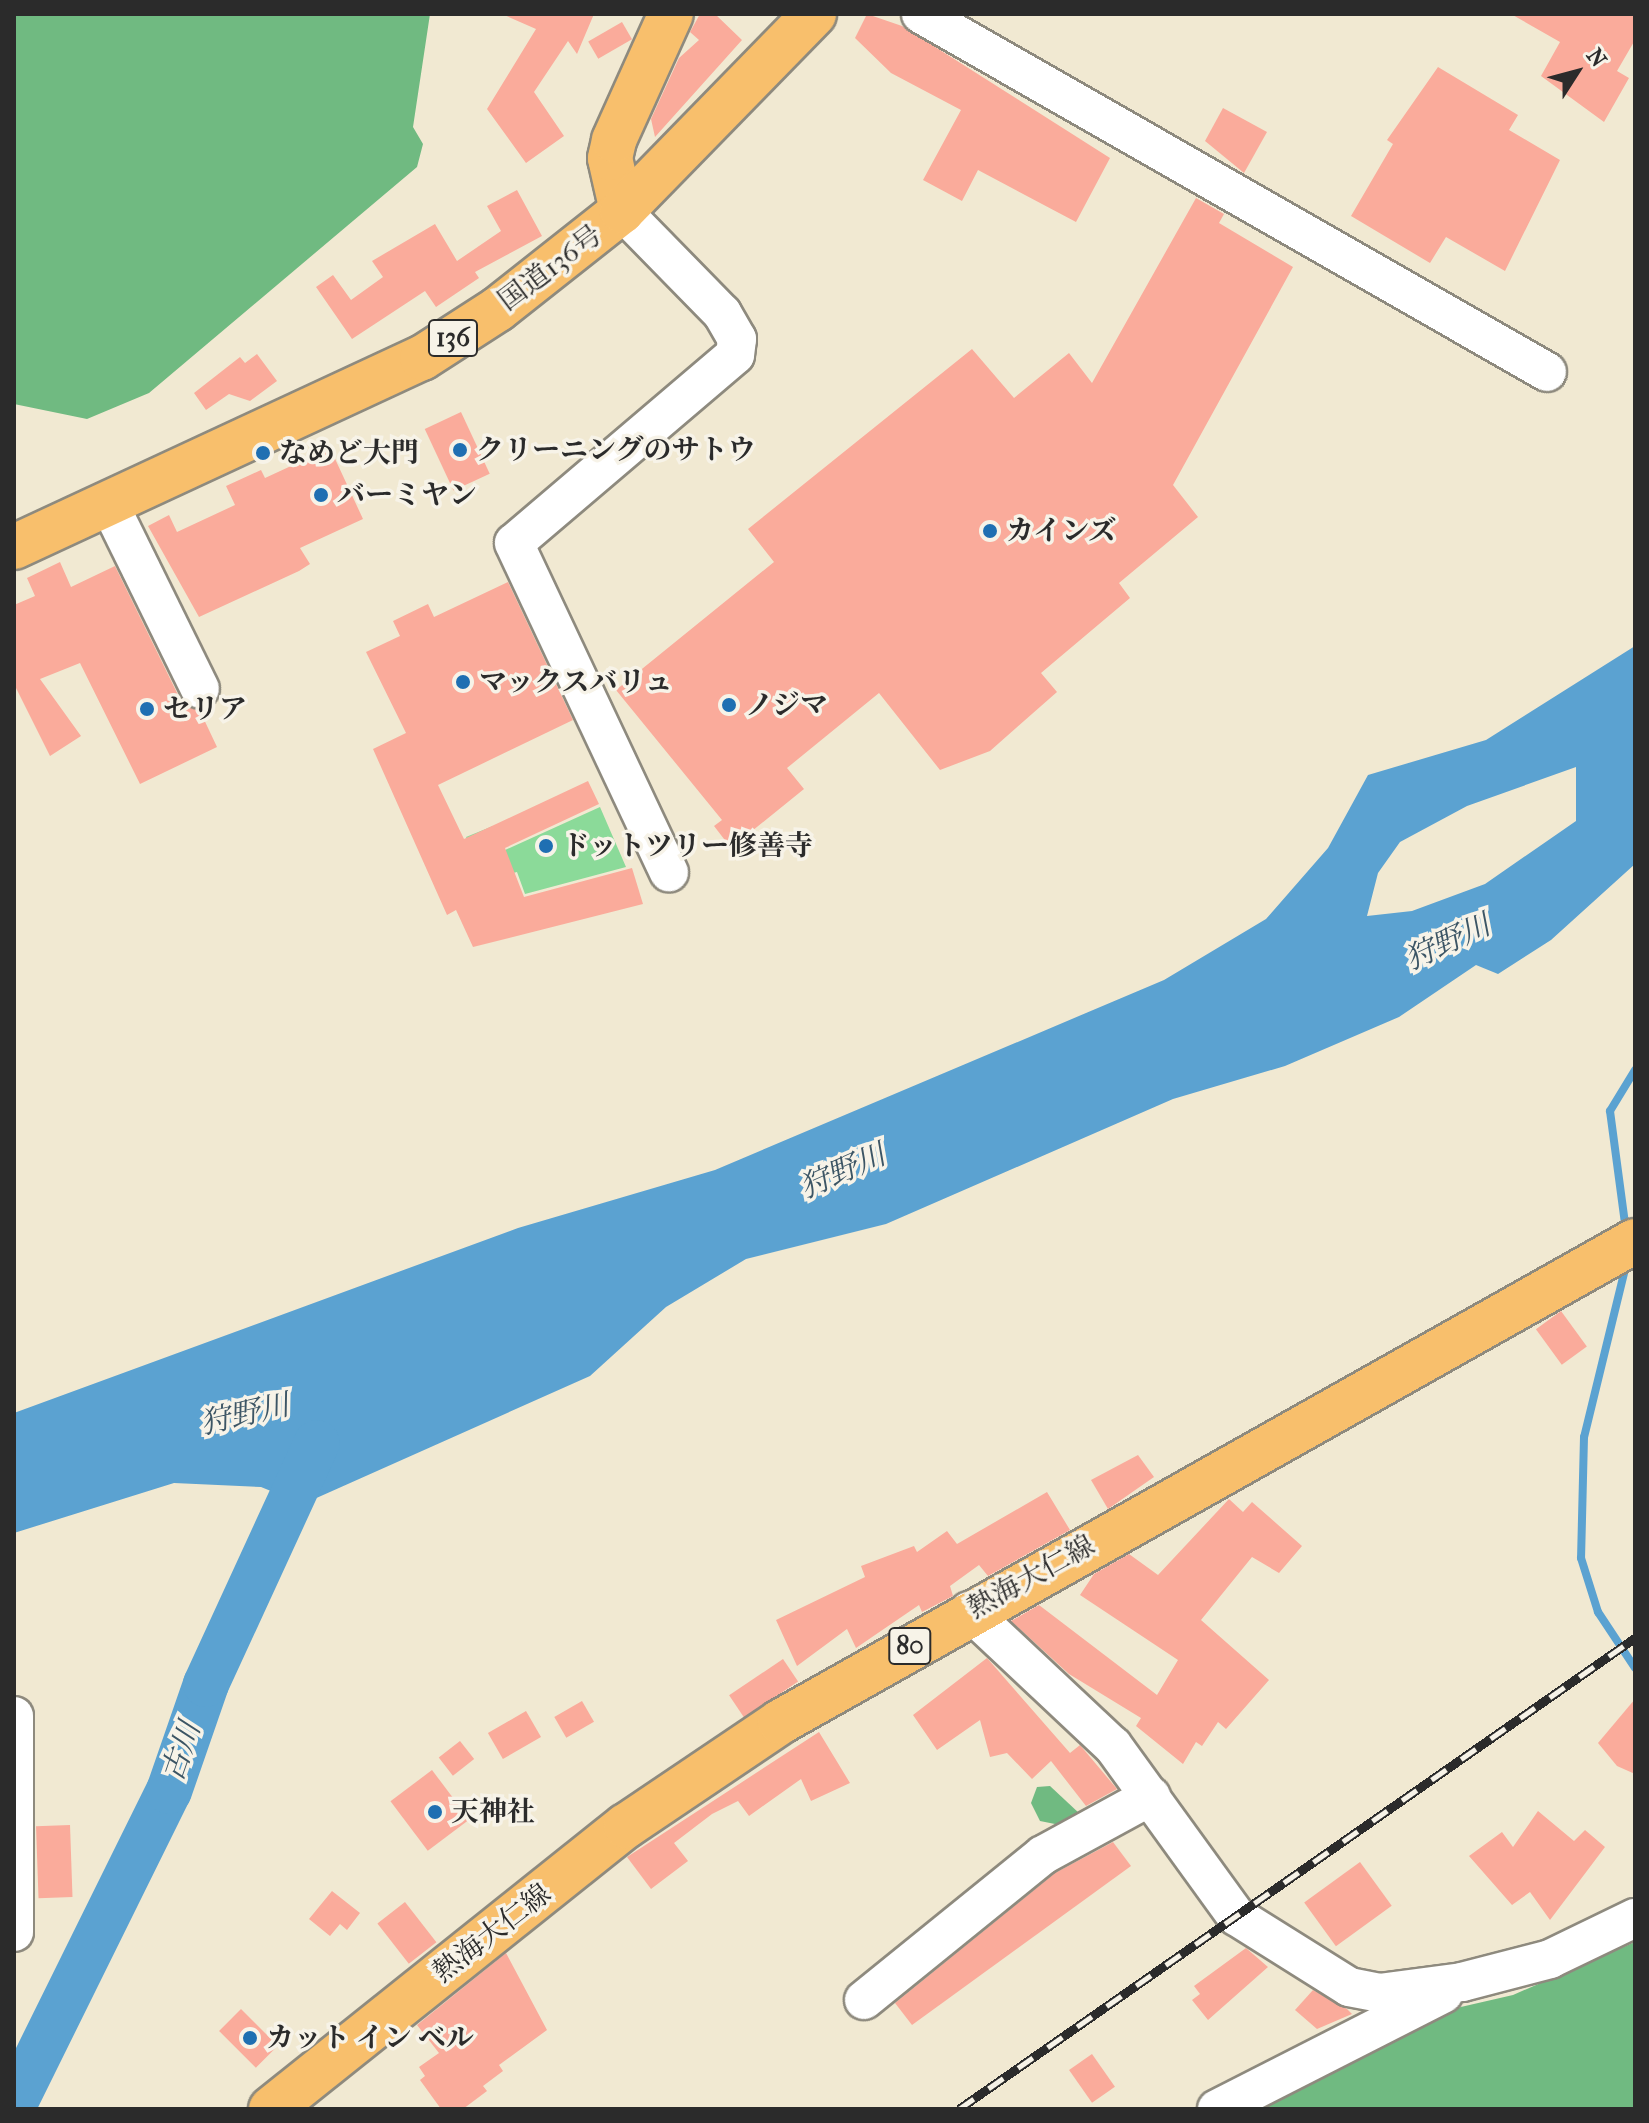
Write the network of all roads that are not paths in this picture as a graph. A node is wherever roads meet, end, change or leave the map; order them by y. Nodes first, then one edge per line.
1 (671, 14) edge
2 (814, 14) edge
3 (921, 14) edge
4 (622, 211) junction
5 (1547, 372) dead end
6 (108, 502) junction
7 (14, 547) edge
8 (200, 689) dead end
9 (669, 872) dead end
10 (1618, 1251) edge
11 (969, 1611) junction
12 (14, 1716) edge
13 (1151, 1796) junction
14 (1635, 1918) edge
15 (14, 1932) edge
16 (1462, 1982) junction
17 (864, 2000) dead end
18 (271, 2109) edge
19 (1217, 2109) edge

1 - 4 main road
2 - 4 main road, 国道136号 / 136
3 - 5 street
4 - 6 main road, 国道136号 / 136
4 - 9 street
6 - 7 main road, 国道136号 / 136
6 - 8 street
10 - 11 main road, 熱海大仁線 / 80
11 - 13 street
11 - 18 main road, 熱海大仁線 / 80
12 - 15 street
13 - 16 street
13 - 17 street
14 - 16 street
16 - 19 street

